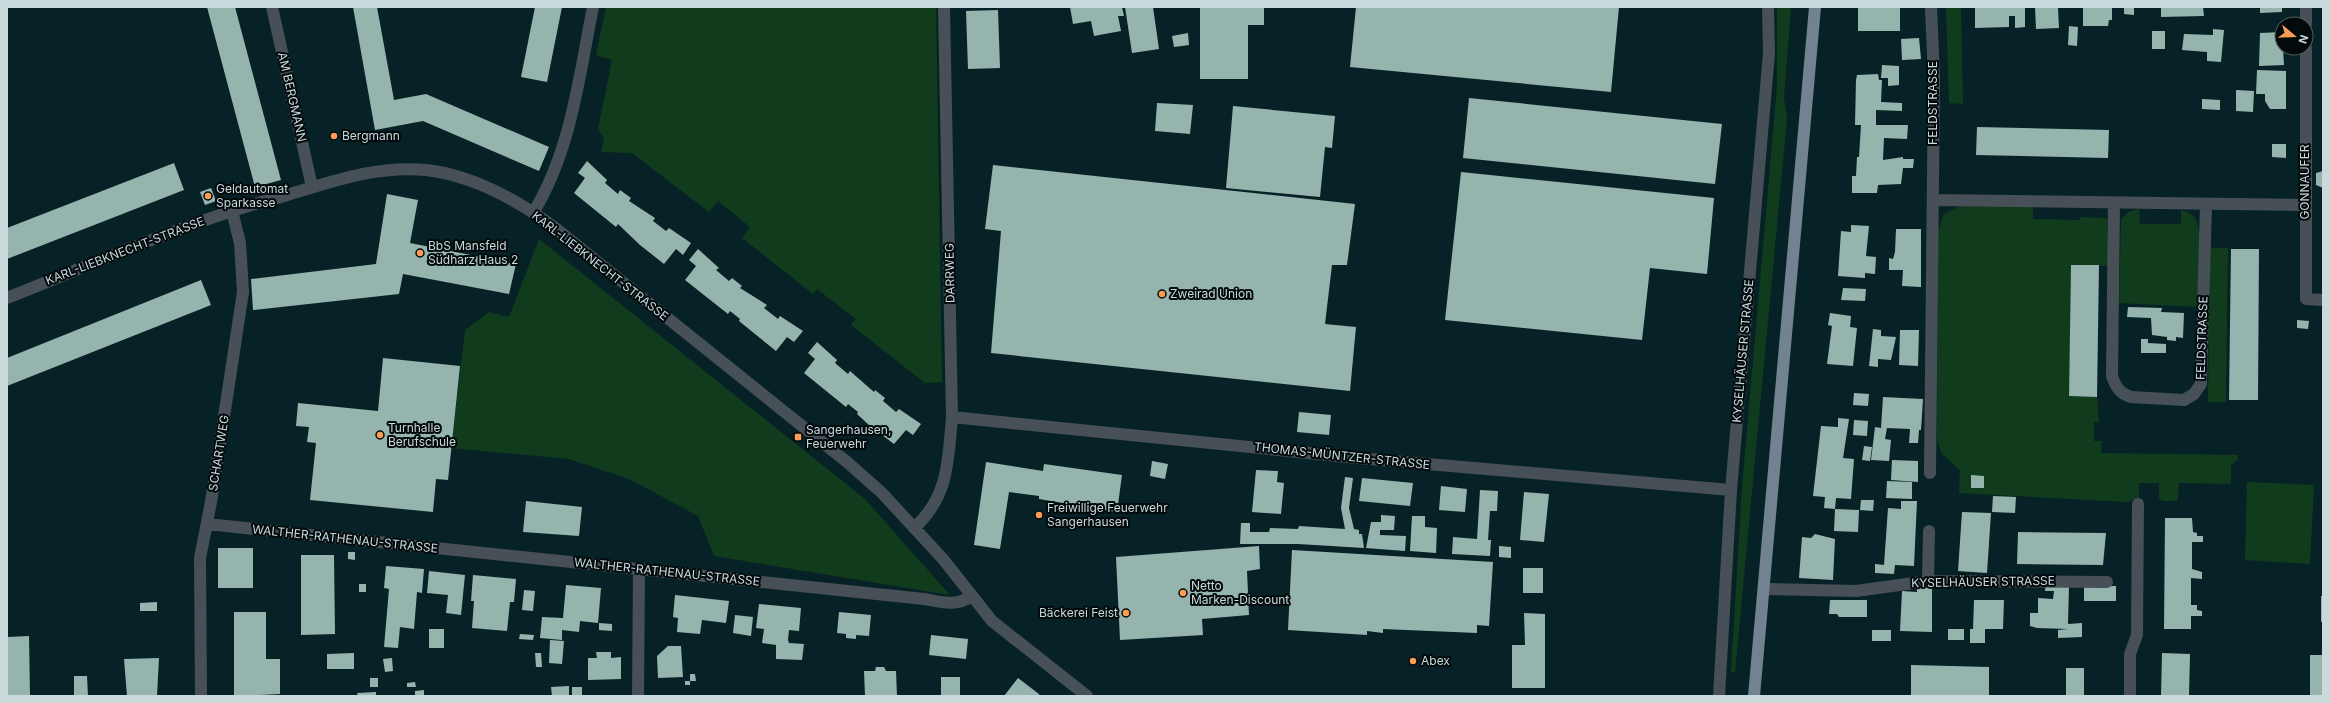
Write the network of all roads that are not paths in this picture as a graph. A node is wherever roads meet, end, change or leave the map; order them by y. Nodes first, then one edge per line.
1 (272, 7) edge
2 (593, 7) edge
3 (944, 7) edge
4 (1768, 7) edge
5 (1815, 7) edge
6 (1931, 7) edge
7 (2306, 56) edge
8 (312, 188) junction
9 (1933, 200) junction
10 (2114, 203) junction
11 (2206, 204) junction
12 (2304, 205) junction
13 (232, 211) junction
14 (533, 213) junction
15 (7, 298) edge
16 (2323, 300) edge
17 (952, 417) junction
18 (1930, 473) dead end
19 (1732, 490) junction
20 (2138, 504) dead end
21 (207, 524) junction
22 (914, 528) junction
23 (1929, 531) dead end
24 (639, 570) junction
25 (1928, 581) junction
26 (2107, 582) dead end
27 (1764, 589) junction
28 (972, 596) junction
29 (201, 696) edge
30 (638, 696) edge
31 (1087, 696) edge
32 (1719, 696) edge
33 (1754, 696) edge
34 (2130, 696) edge

1 - 8 street, AM BERGMANN
2 - 14 street
3 - 17 street, DARRWEG
4 - 19 street, KYSELHÄUSER STRASSE
5 - 27 main road
6 - 9 street, FELDSTRASSE
7 - 12 street, GONNAUFER
8 - 13 street, KARL-LIEBKNECHT-STRASSE
8 - 14 street, KARL-LIEBKNECHT-STRASSE
9 - 10 street
9 - 18 street, FELDSTRASSE
10 - 11 street
10 - 11 street, FELDSTRASSE
11 - 12 street
12 - 16 street, GONNAUFER
13 - 15 street, KARL-LIEBKNECHT-STRASSE
13 - 21 street, SCHARTWEG
14 - 22 street, KARL-LIEBKNECHT-STRASSE
17 - 19 street, THOMAS-MÜNTZER-STRASSE
17 - 22 street, DARRWEG
19 - 32 street, KYSELHÄUSER STRASSE
20 - 34 street
21 - 24 street, WALTHER-RATHENAU-STRASSE
21 - 29 street, SCHARTWEG
22 - 28 street, KARL-LIEBKNECHT-STRASSE
23 - 25 street
24 - 28 street, WALTHER-RATHENAU-STRASSE
24 - 30 street
25 - 26 street, KYSELHÄUSER STRASSE
25 - 27 street, KYSELHÄUSER STRASSE
27 - 33 main road
28 - 31 street

